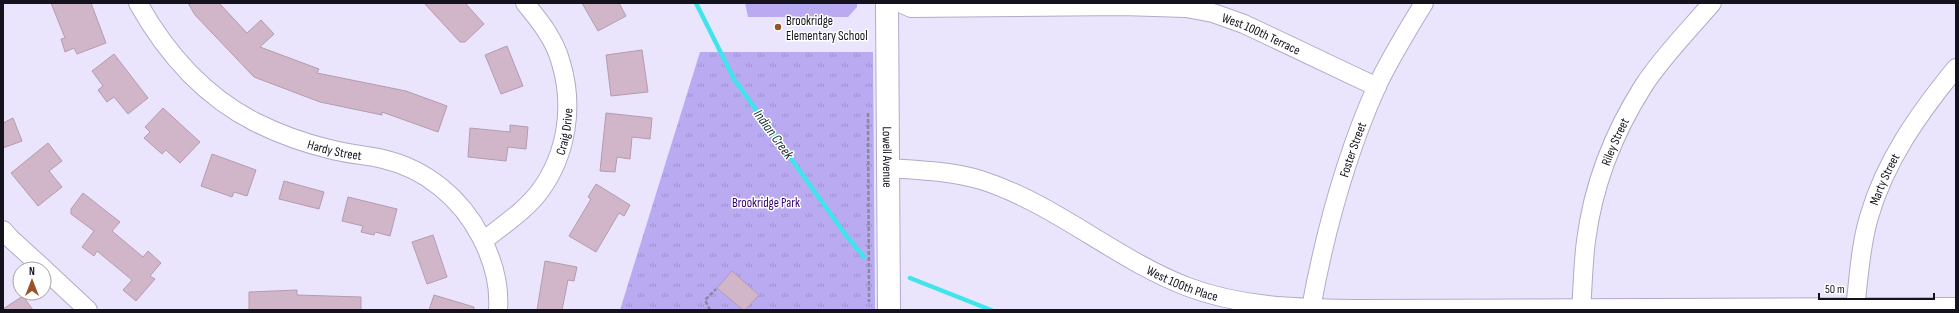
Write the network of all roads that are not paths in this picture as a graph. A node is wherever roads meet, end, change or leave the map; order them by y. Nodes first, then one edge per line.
1 (138, 3) edge
2 (525, 3) edge
3 (887, 3) edge
4 (900, 3) edge
5 (1424, 3) edge
6 (1712, 3) edge
7 (1956, 68) edge
8 (1377, 87) junction
9 (888, 168) junction
10 (3, 230) edge
11 (483, 241) junction
12 (35, 261) edge
13 (52, 276) edge
14 (1956, 307) edge
15 (1311, 308) junction
16 (1581, 308) junction
17 (1855, 308) junction
18 (88, 310) edge
19 (498, 310) edge
20 (889, 310) edge

1 - 11 street, Hardy Street
2 - 11 street, Craig Drive
3 - 9 street, Lowell Avenue
4 - 8 street, West 100th Terrace
5 - 8 street, Foster Street
6 - 16 street, Riley Street
7 - 17 street, Marty Street
8 - 15 street, Foster Street
9 - 15 street, West 100th Place
9 - 20 street, Lowell Avenue
10 - 12 street
11 - 19 street, Hardy Street
13 - 18 street
14 - 17 street, West 100th Place
15 - 16 street, West 100th Place
16 - 17 street, West 100th Place

